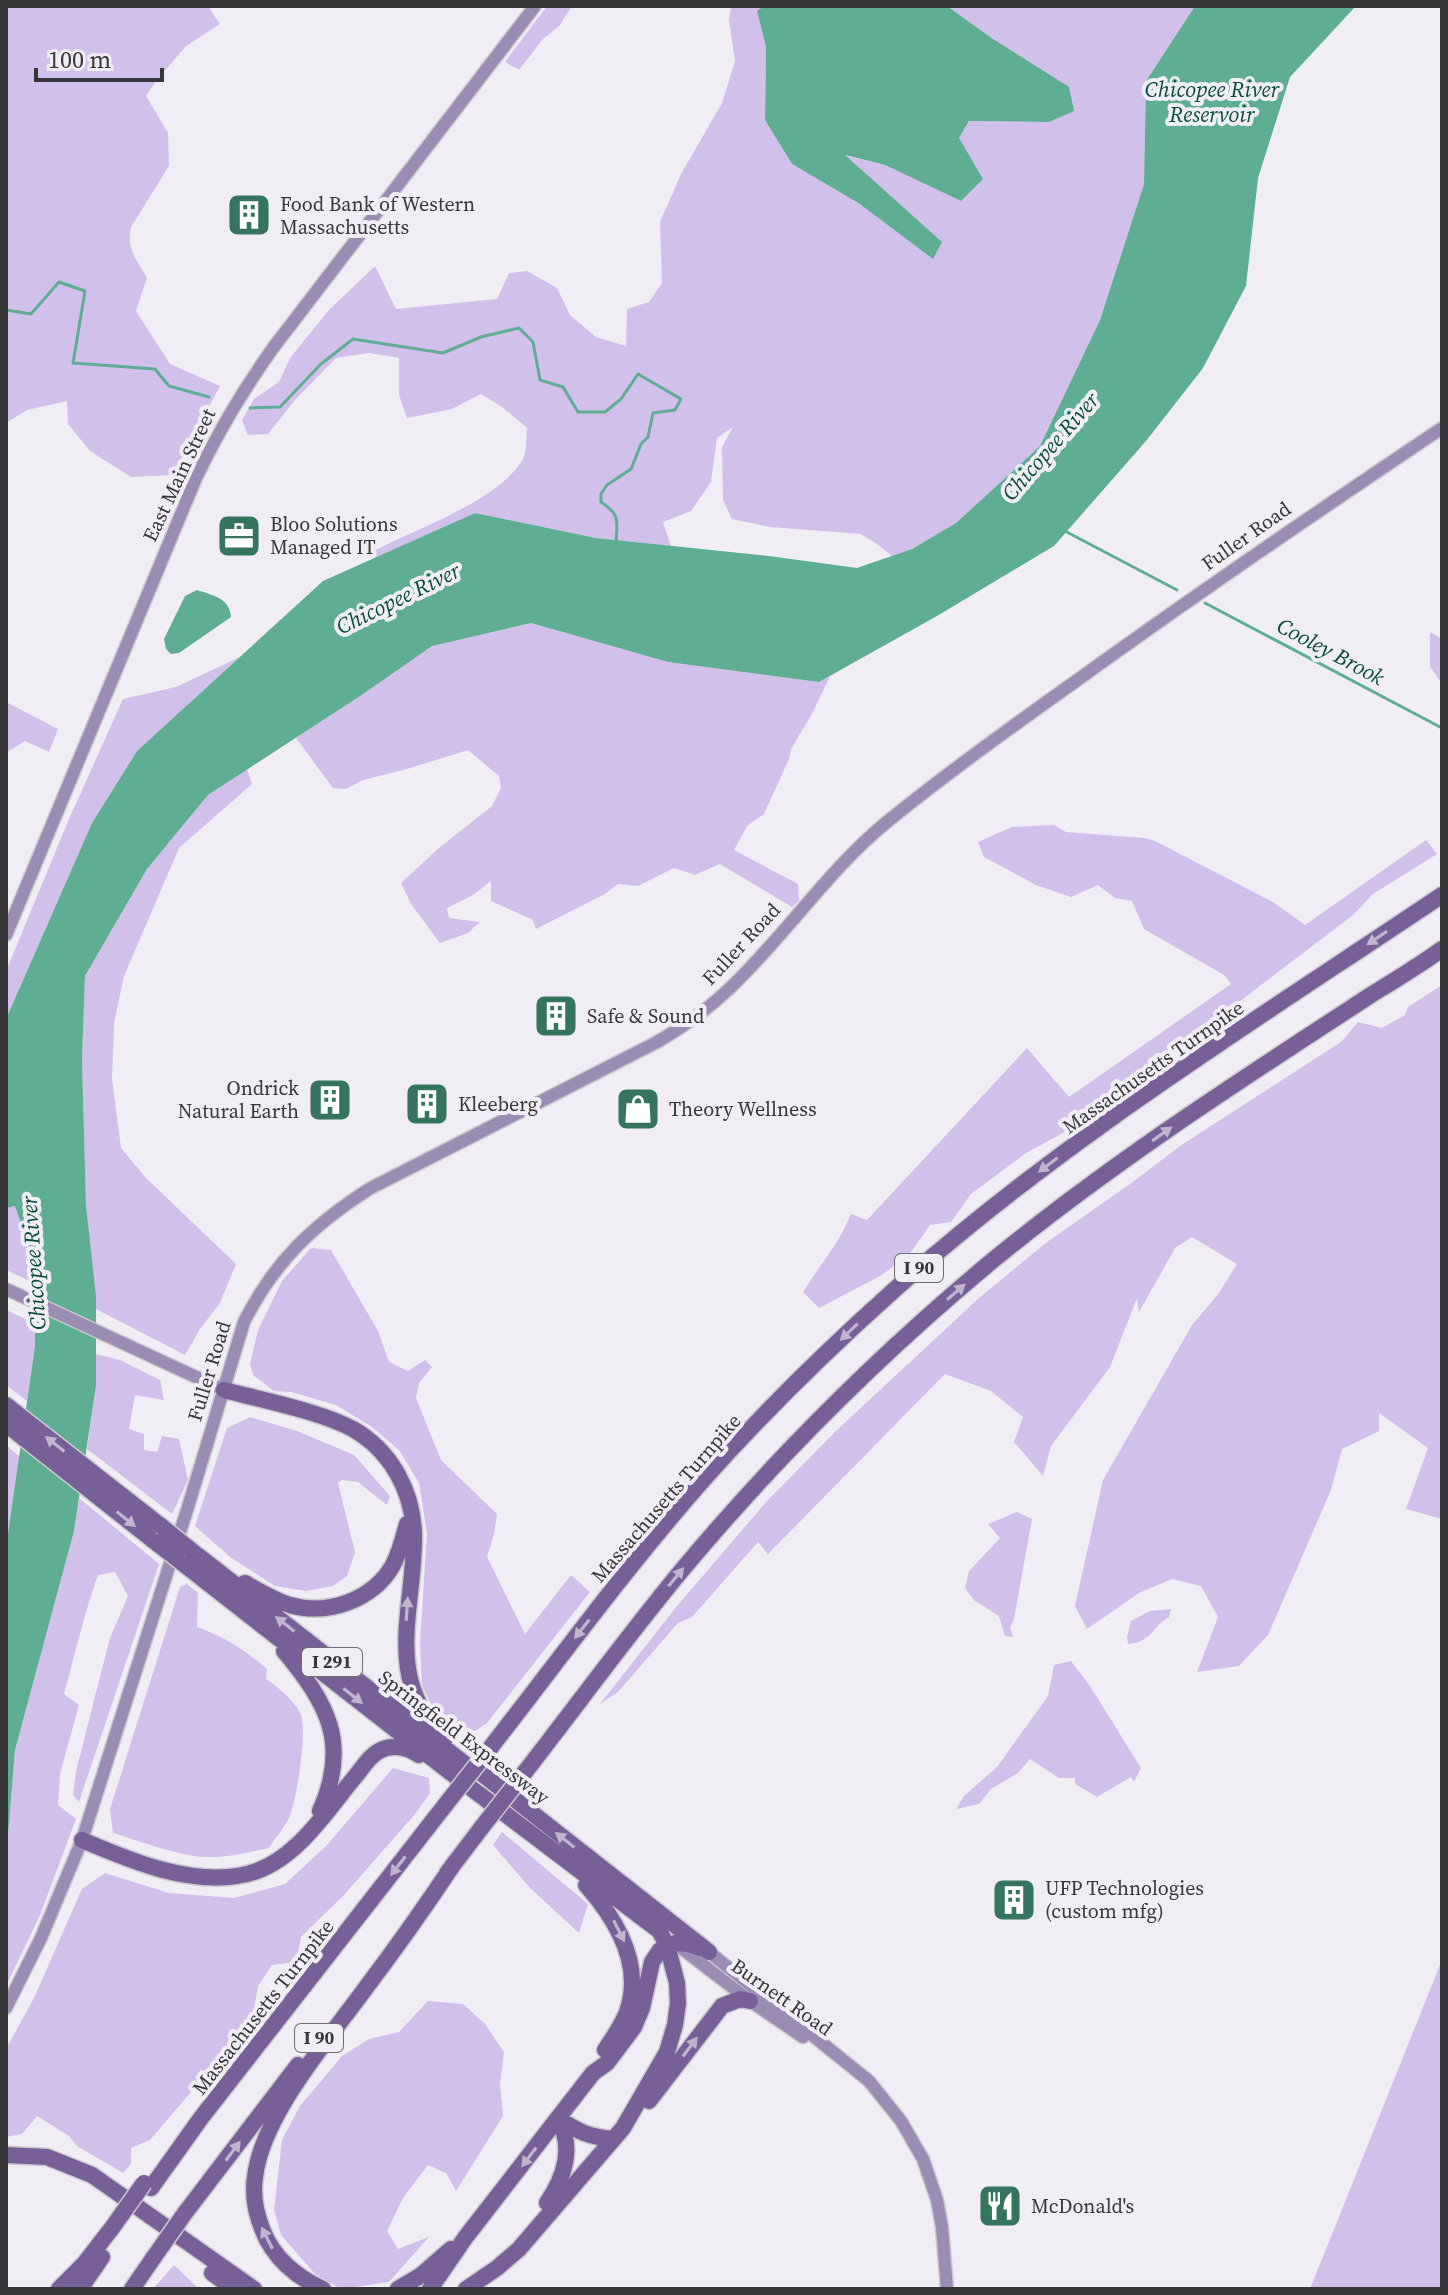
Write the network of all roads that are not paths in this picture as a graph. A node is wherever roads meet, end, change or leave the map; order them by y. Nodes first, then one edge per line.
1 (535, 6) edge
2 (1442, 428) edge
3 (1442, 895) edge
4 (6, 935) edge
5 (1442, 949) edge
6 (6, 1289) edge
7 (224, 1390) junction
8 (6, 1405) edge
9 (6, 1424) edge
10 (101, 1489) junction
11 (410, 1511) junction
12 (187, 1554) junction
13 (250, 1616) junction
14 (481, 1773) junction
15 (455, 1776) junction
16 (312, 1827) junction
17 (82, 1840) junction
18 (551, 1849) junction
19 (453, 1865) junction
20 (627, 1887) junction
21 (668, 1940) junction
22 (709, 1952) junction
23 (750, 2001) junction
24 (6, 2008) edge
25 (593, 2073) junction
26 (869, 2081) junction
27 (558, 2118) junction
28 (618, 2134) junction
29 (6, 2155) edge
30 (6, 2166) edge
31 (116, 2230) junction
32 (535, 2230) junction
33 (465, 2238) junction
34 (59, 2289) edge
35 (80, 2289) edge
36 (132, 2289) edge
37 (234, 2289) edge
38 (254, 2289) edge
39 (323, 2289) edge
40 (398, 2289) edge
41 (430, 2289) edge
42 (466, 2289) edge
43 (947, 2289) edge

1 - 4 main road, East Main Street
2 - 7 main road, Fuller Road
3 -> 31 highway, Massachusetts Turnpike / I 90, bridge
19 -> 5 highway, I 90, bridge
6 - 7 main road
7 - 11 highway
7 - 17 main road, Fuller Road
10 -> 8 highway, Springfield Expressway / I 291
9 - 10 highway, Springfield Expressway / I 291
10 - 12 highway, Springfield Expressway / I 291, bridge
11 - 12 highway
14 -> 11 highway
12 - 13 highway, Springfield Expressway / I 291
14 -> 12 highway, Springfield Expressway / I 291
13 -> 15 highway, Springfield Expressway / I 291
13 - 16 highway
20 -> 14 highway, Springfield Expressway / I 291
15 - 16 highway
15 - 18 highway, Springfield Expressway / I 291
16 - 17 highway
17 - 24 main road, Fuller Road
18 - 21 highway, Springfield Expressway / I 291
18 -> 25 highway
36 -> 19 highway, I 90, bridge
39 -> 19 highway
20 - 21 highway
20 - 22 highway, Springfield Expressway
21 - 22 highway
21 - 23 main road, Burnett Road
21 - 25 highway
21 - 28 highway
22 - 26 main road, Burnett Road
23 - 26 main road, Burnett Road
28 -> 23 highway
25 - 27 highway
26 - 43 main road, Burnett Road
27 - 28 highway
27 - 32 highway
27 -> 33 highway
28 - 32 highway
29 - 38 highway
30 - 37 highway
31 - 34 highway
31 - 35 highway, Massachusetts Turnpike / I 90
32 - 42 highway
33 - 40 highway
33 - 41 highway

